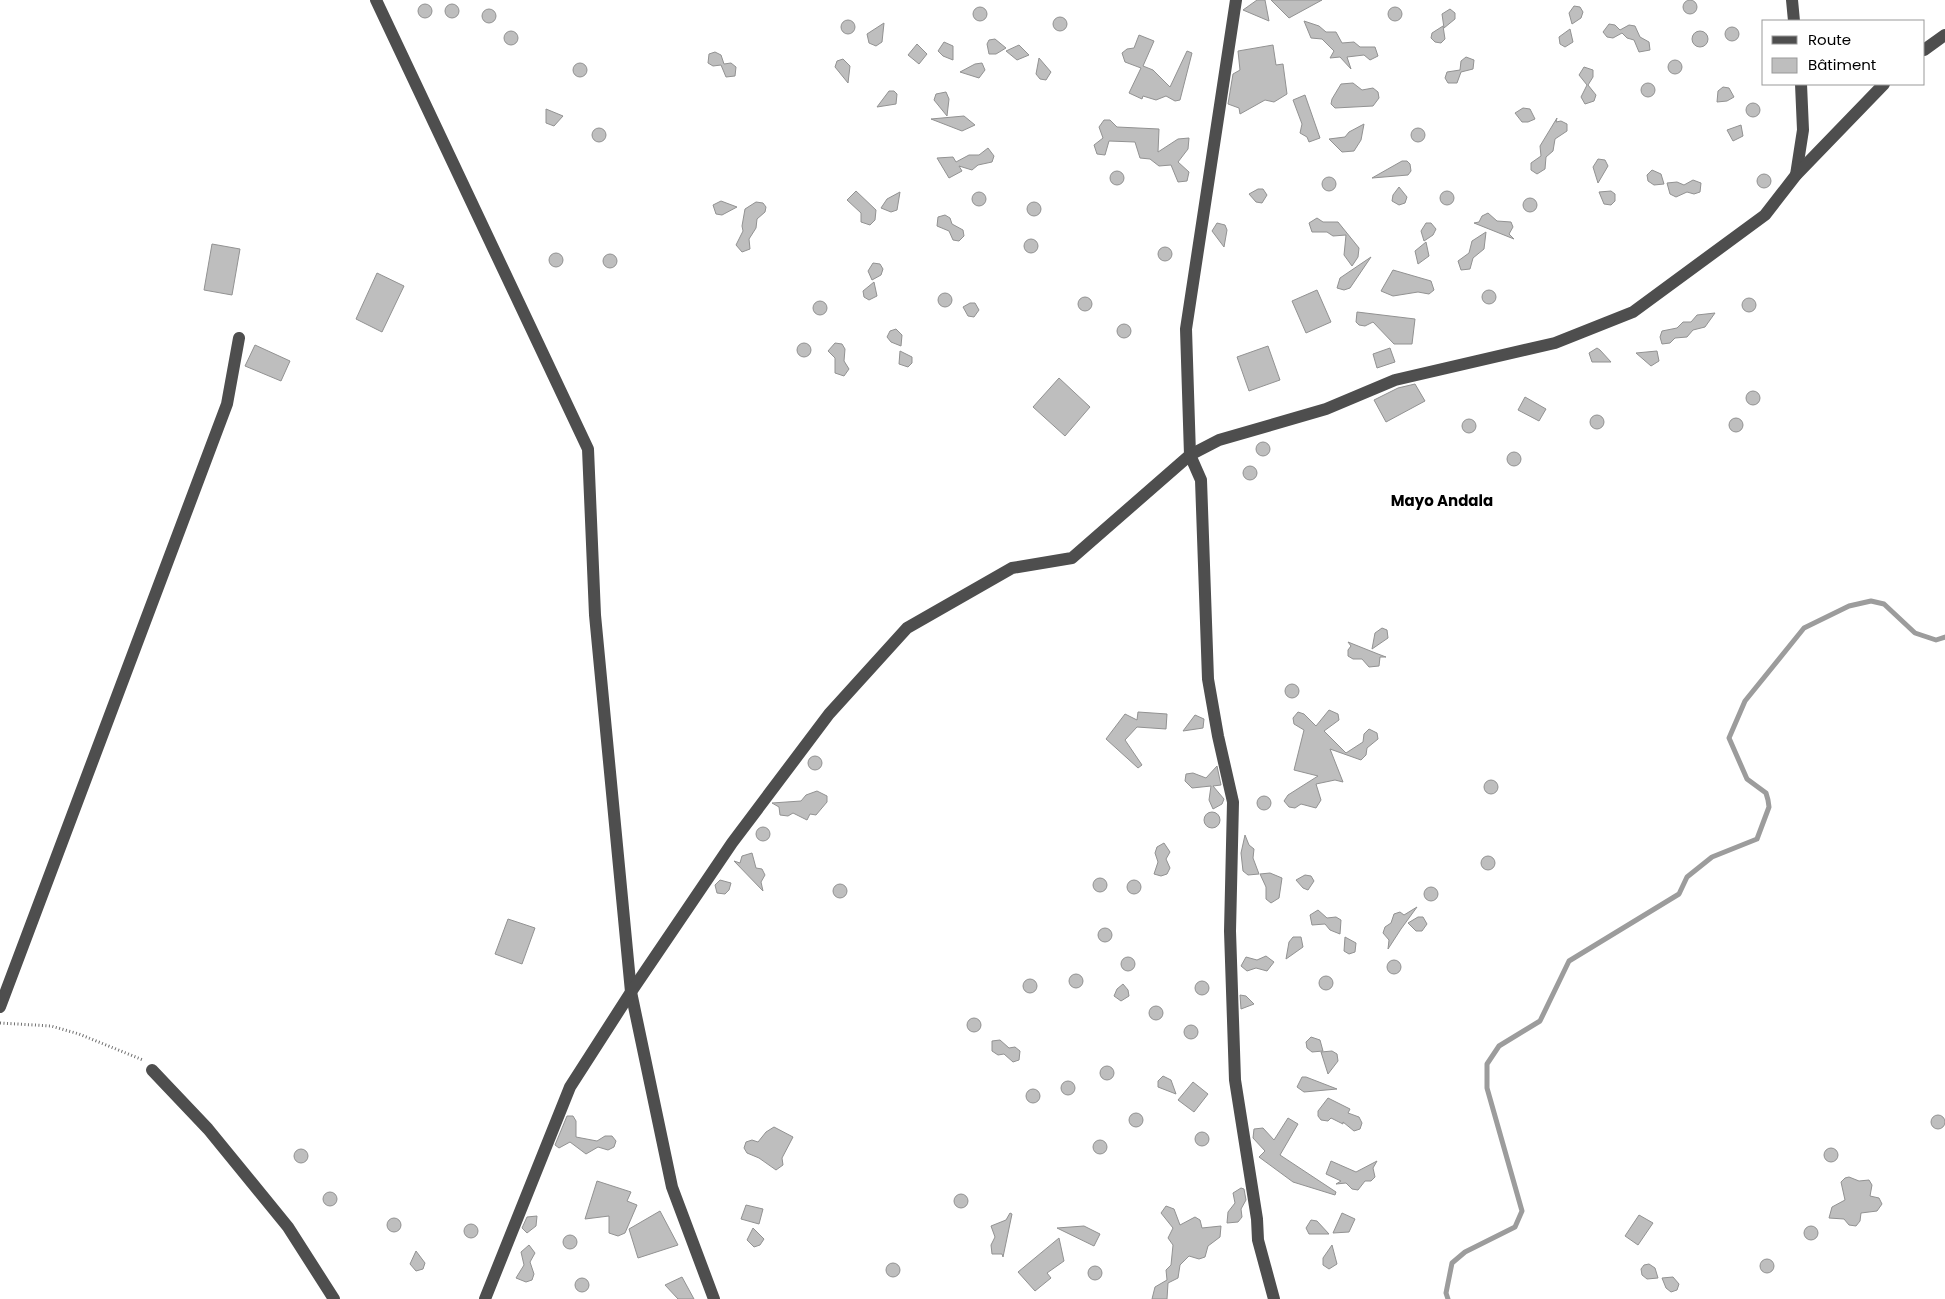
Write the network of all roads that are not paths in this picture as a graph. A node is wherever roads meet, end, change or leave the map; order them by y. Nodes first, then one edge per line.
1 (376, 0) edge
2 (1236, 0) edge
3 (1792, 0) edge
4 (1794, 20) edge
5 (1945, 35) edge
6 (1925, 49) edge
7 (1801, 85) edge
8 (1883, 85) edge
9 (1796, 175) junction
10 (240, 338) dead end
11 (1190, 455) junction
12 (631, 992) junction
13 (0, 1007) edge
14 (152, 1070) road end
15 (334, 1299) edge
16 (484, 1299) edge
17 (714, 1299) edge
18 (1274, 1299) edge

1 - 12 street
2 - 11 street
3 - 4 street
5 - 6 street
7 - 9 street
8 - 9 street
9 - 11 street
10 - 13 street
11 - 12 street
11 - 18 street
12 - 16 street
12 - 17 street
14 - 15 street

